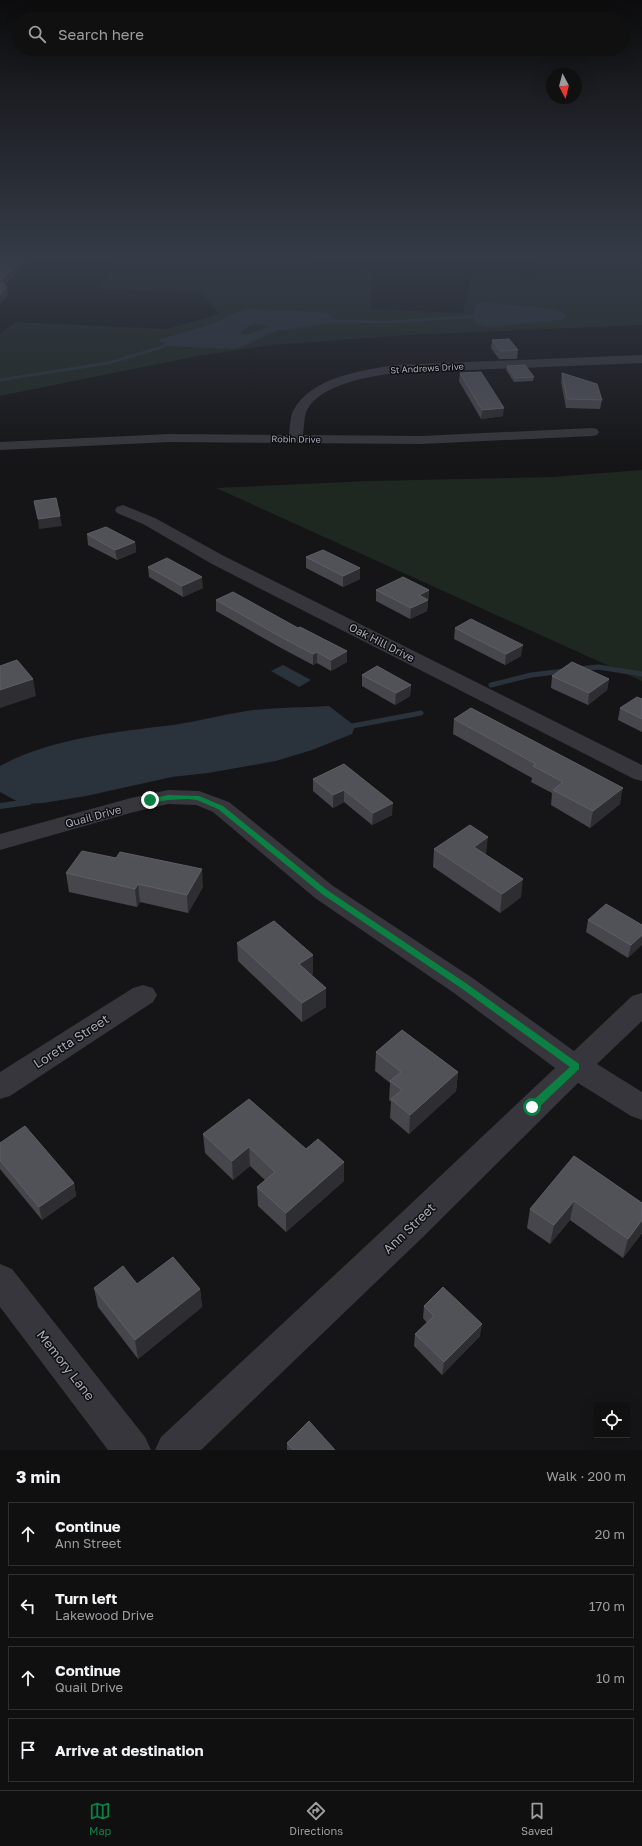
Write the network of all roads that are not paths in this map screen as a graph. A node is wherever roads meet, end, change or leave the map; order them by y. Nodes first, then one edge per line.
1 (642, 359) edge
2 (592, 432) dead end
3 (295, 439) junction
4 (0, 446) edge
5 (122, 510) dead end
6 (642, 774) edge
7 (0, 842) edge
8 (142, 995) dead end
9 (642, 1004) edge
10 (576, 1067) junction
11 (0, 1087) edge
12 (642, 1107) edge
13 (0, 1280) edge
14 (132, 1450) edge
15 (174, 1450) edge

1 - 3 street, St Andrews Drive
2 - 3 street, Robin Drive
3 - 4 street, Robin Drive
5 - 6 street, Oak Hill Drive
7 - 10 street, Quail Drive
8 - 11 street, Loretta Street
9 - 10 street, Ann Street
10 - 12 street, Quail Drive
10 - 15 street, Ann Street
13 - 14 street, Memory Lane

